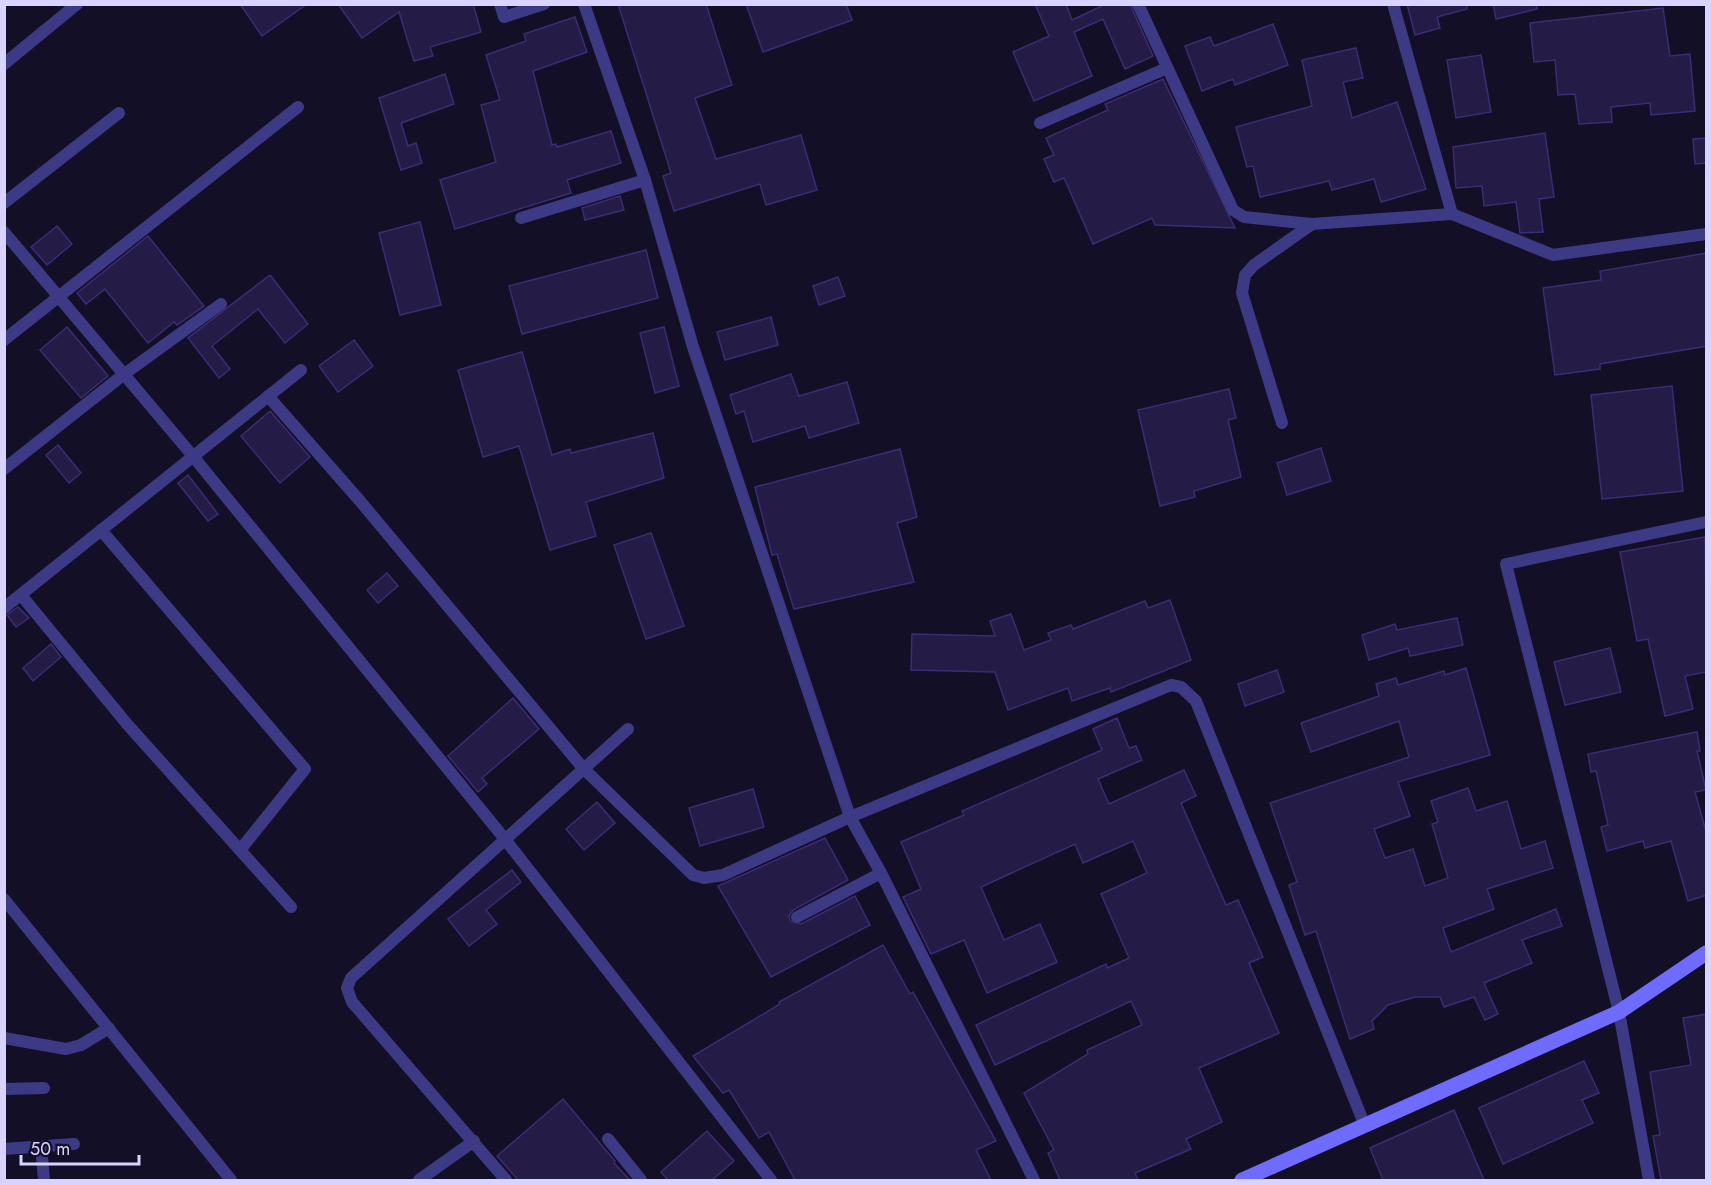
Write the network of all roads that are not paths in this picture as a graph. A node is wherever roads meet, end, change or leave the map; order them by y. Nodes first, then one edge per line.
1 (77, 4) edge
2 (500, 4) edge
3 (544, 4) edge
4 (584, 4) edge
5 (1138, 4) edge
6 (1393, 4) edge
7 (4, 64) edge
8 (1167, 68) junction
9 (298, 107) dead end
10 (119, 113) dead end
11 (1040, 123) dead end
12 (645, 180) junction
13 (4, 203) edge
14 (1452, 214) junction
15 (521, 219) dead end
16 (1312, 224) junction
17 (4, 232) edge
18 (1707, 234) edge
19 (58, 297) junction
20 (221, 304) dead end
21 (4, 340) edge
22 (301, 370) dead end
23 (123, 375) junction
24 (268, 396) junction
25 (1282, 423) dead end
26 (192, 455) junction
27 (4, 469) edge
28 (1707, 522) edge
29 (101, 530) junction
30 (21, 595) junction
31 (4, 608) edge
32 (628, 729) dead end
33 (584, 768) junction
34 (850, 817) junction
35 (504, 838) junction
36 (240, 850) junction
37 (882, 873) junction
38 (4, 899) edge
39 (291, 907) dead end
40 (796, 917) dead end
41 (1707, 953) edge
42 (1619, 1012) junction
43 (109, 1028) junction
44 (4, 1038) edge
45 (44, 1088) dead end
46 (4, 1089) edge
47 (1365, 1126) junction
48 (608, 1139) dead end
49 (474, 1141) junction
50 (74, 1144) dead end
51 (41, 1146) junction
52 (4, 1149) edge
53 (44, 1180) edge
54 (231, 1180) edge
55 (419, 1180) edge
56 (506, 1180) edge
57 (642, 1180) edge
58 (771, 1180) edge
59 (1034, 1180) edge
60 (1242, 1180) edge
61 (1649, 1180) edge

1 - 7 street
2 - 3 street
4 - 12 street
5 - 8 street
6 - 14 street
8 - 11 street
8 - 16 street
9 - 19 street
10 - 13 street
12 - 15 street
12 - 34 street
14 - 16 street
14 - 18 street
16 - 25 street
17 - 19 street
19 - 21 street
19 - 23 street
20 - 23 street
22 - 24 street
23 - 26 street
23 - 27 street
24 - 26 street
24 - 33 street
26 - 29 street
26 - 35 street
28 - 42 street
29 - 30 street
29 - 36 street
30 - 31 street
30 - 36 street
32 - 33 street
33 - 34 street
33 - 35 street
34 - 37 street
34 - 47 street
35 - 49 street
35 - 58 street
36 - 39 street
37 - 40 street
37 - 59 street
38 - 43 street
41 - 42 street
42 - 47 street
42 - 61 street
43 - 44 street
43 - 54 street
45 - 46 street
47 - 60 street
48 - 57 street
49 - 55 street
49 - 56 street
50 - 51 street
51 - 52 street
51 - 53 street

